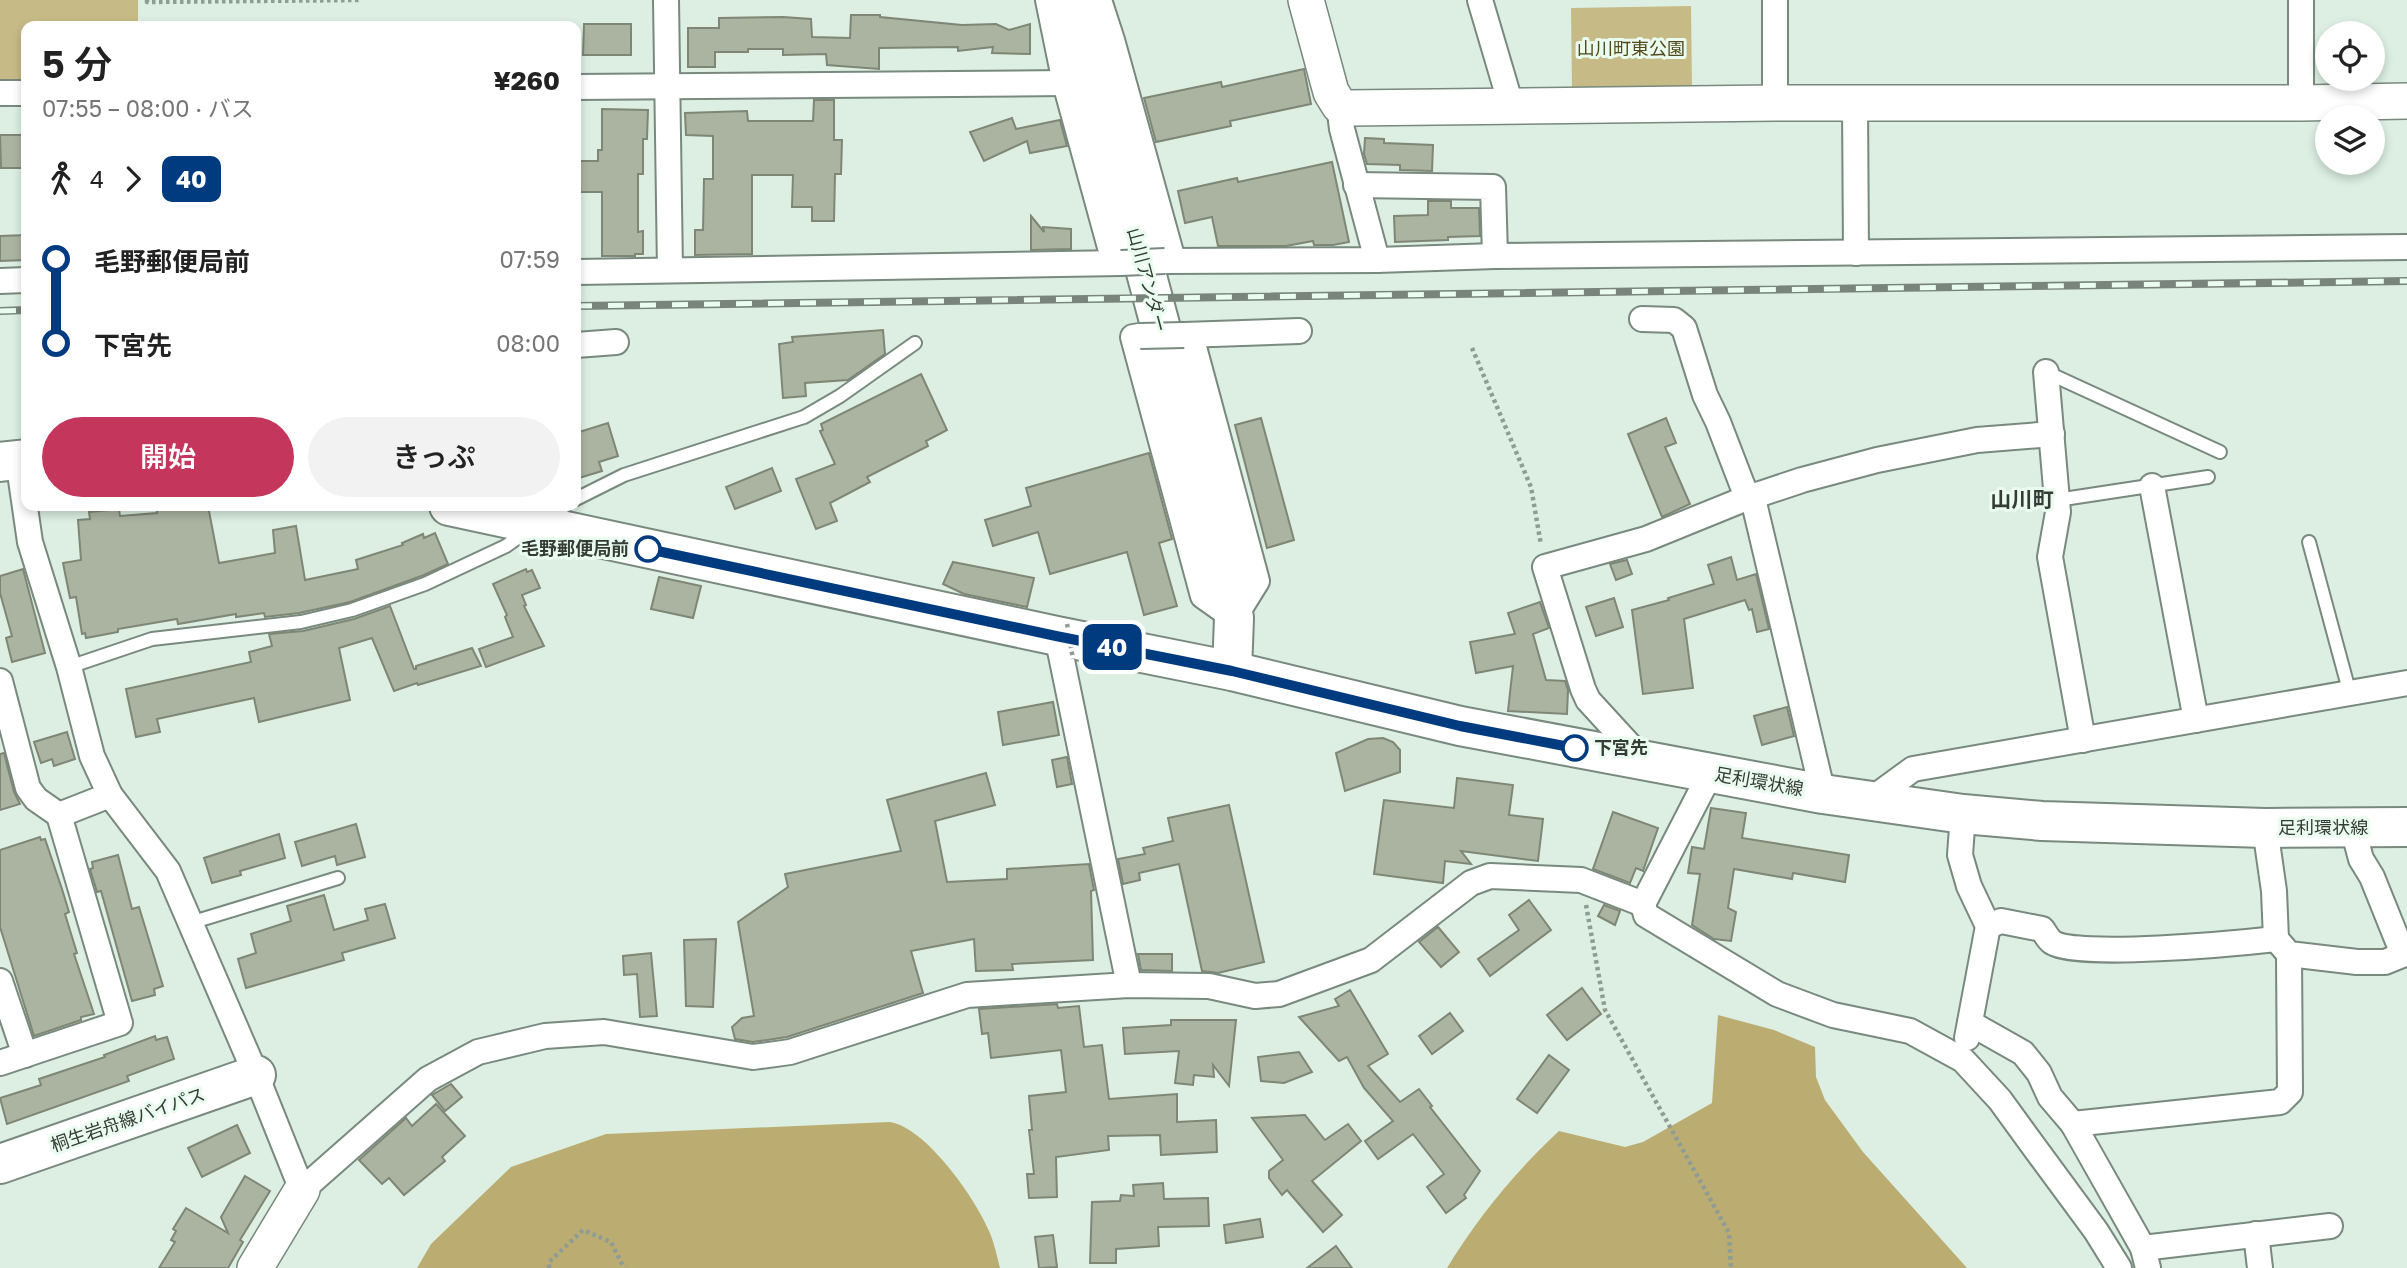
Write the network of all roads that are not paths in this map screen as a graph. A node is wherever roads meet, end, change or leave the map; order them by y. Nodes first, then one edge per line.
1 (666, 0) edge
2 (1048, 0) edge
3 (1073, 0) edge
4 (1099, 0) edge
5 (1306, 0) edge
6 (1480, 0) edge
7 (1775, 0) edge
8 (2301, 0) edge
9 (1065, 83) junction
10 (667, 86) junction
11 (581, 87) edge
12 (0, 93) edge
13 (21, 93) edge
14 (2407, 101) edge
15 (1775, 103) junction
16 (1855, 103) junction
17 (2301, 103) junction
18 (1339, 105) junction
19 (1511, 106) junction
20 (1356, 185) junction
21 (2407, 247) edge
22 (1856, 253) junction
23 (1495, 256) junction
24 (1377, 260) junction
25 (1169, 261) junction
26 (1117, 263) junction
27 (670, 270) junction
28 (581, 272) edge
29 (0, 281) edge
30 (21, 281) edge
31 (1642, 319) dead end
32 (1299, 331) dead end
33 (1188, 336) junction
34 (616, 342) dead end
35 (915, 342) dead end
36 (581, 345) edge
37 (2046, 372) joint
38 (2052, 433) junction
39 (2220, 452) dead end
40 (15, 460) edge
41 (2208, 477) dead end
42 (2152, 486) junction
43 (21, 493) edge
44 (581, 496) edge
45 (1749, 498) junction
46 (2057, 500) junction
47 (24, 511) edge
48 (506, 511) edge
49 (551, 515) edge
50 (2309, 542) dead end
51 (1234, 618) junction
52 (1066, 640) junction
53 (69, 667) junction
54 (1232, 671) junction
55 (0, 681) edge
56 (2407, 683) edge
57 (2350, 694) junction
58 (2196, 720) junction
59 (7, 740) edge
60 (2083, 740) junction
61 (1645, 762) junction
62 (1710, 774) junction
63 (1824, 794) junction
64 (110, 795) junction
65 (1869, 801) junction
66 (1963, 814) junction
67 (59, 815) junction
68 (2407, 827) edge
69 (2265, 828) junction
70 (2353, 829) junction
71 (338, 878) dead end
72 (1643, 904) junction
73 (190, 923) junction
74 (1988, 926) junction
75 (2283, 947) junction
76 (2405, 953) edge
77 (0, 981) edge
78 (1129, 985) junction
79 (1970, 1023) junction
80 (25, 1055) junction
81 (1963, 1060) junction
82 (0, 1063) edge
83 (256, 1076) junction
84 (2073, 1124) junction
85 (0, 1164) edge
86 (302, 1190) junction
87 (2330, 1226) dead end
88 (2256, 1234) junction
89 (2145, 1258) edge
90 (256, 1268) edge
91 (2119, 1268) edge
92 (2260, 1268) edge

1 - 10 street
2 - 9 street
3 - 51 main road, 山川アンダー
4 - 25 street
5 - 18 street
6 - 19 street
7 - 15 street
8 - 17 street
9 - 10 street
9 - 26 street
10 - 11 street
10 - 27 street
12 - 13 street
14 - 17 street
15 - 16 street
15 - 19 street
16 - 17 street
16 - 22 street
18 - 19 street
18 - 20 street
20 - 23 street
20 - 24 street
21 - 22 street
22 - 23 street
23 - 24 street
24 - 25 street
25 - 26 street, bridge
26 - 27 street
27 - 28 street
29 - 30 street
31 - 45 street
32 - 33 street
33 - 51 street
33 - 51 street, bridge
34 - 36 street
35 - 44 lane
37 - 38 street
37 - 39 lane
38 - 45 street
38 - 46 street
40 - 43 street
41 - 42 lane
42 - 46 lane
42 - 58 street
45 - 61 street
45 - 63 street
46 - 60 street
47 - 53 street
48 - 49 main road, 足利環状線
49 - 52 main road, 足利環状線
49 - 53 lane
50 - 57 lane
51 - 54 main road
52 - 54 main road, 足利環状線
52 - 78 street
53 - 64 street
54 - 61 main road, 足利環状線
55 - 59 street
56 - 57 street
57 - 58 street
58 - 60 street
59 - 67 street
60 - 65 street
61 - 62 main road, 足利環状線
62 - 63 main road, 足利環状線
62 - 72 street
63 - 65 main road, 足利環状線
64 - 67 street
64 - 73 street
65 - 66 main road, 足利環状線
66 - 69 main road, 足利環状線
66 - 74 street
67 - 80 street
68 - 70 main road, 足利環状線
69 - 70 main road, 足利環状線
69 - 75 street
70 - 76 street
71 - 73 lane
72 - 78 street
72 - 81 street
73 - 83 street
74 - 75 street
74 - 79 street
75 - 76 street
75 - 84 street
77 - 80 street
78 - 86 street
79 - 81 street
79 - 84 street
80 - 82 street
81 - 91 street
83 - 85 main road, 桐生岩舟線バイパス
83 - 86 street
84 - 89 street
86 - 90 street
87 - 88 street
88 - 89 street
88 - 92 street

